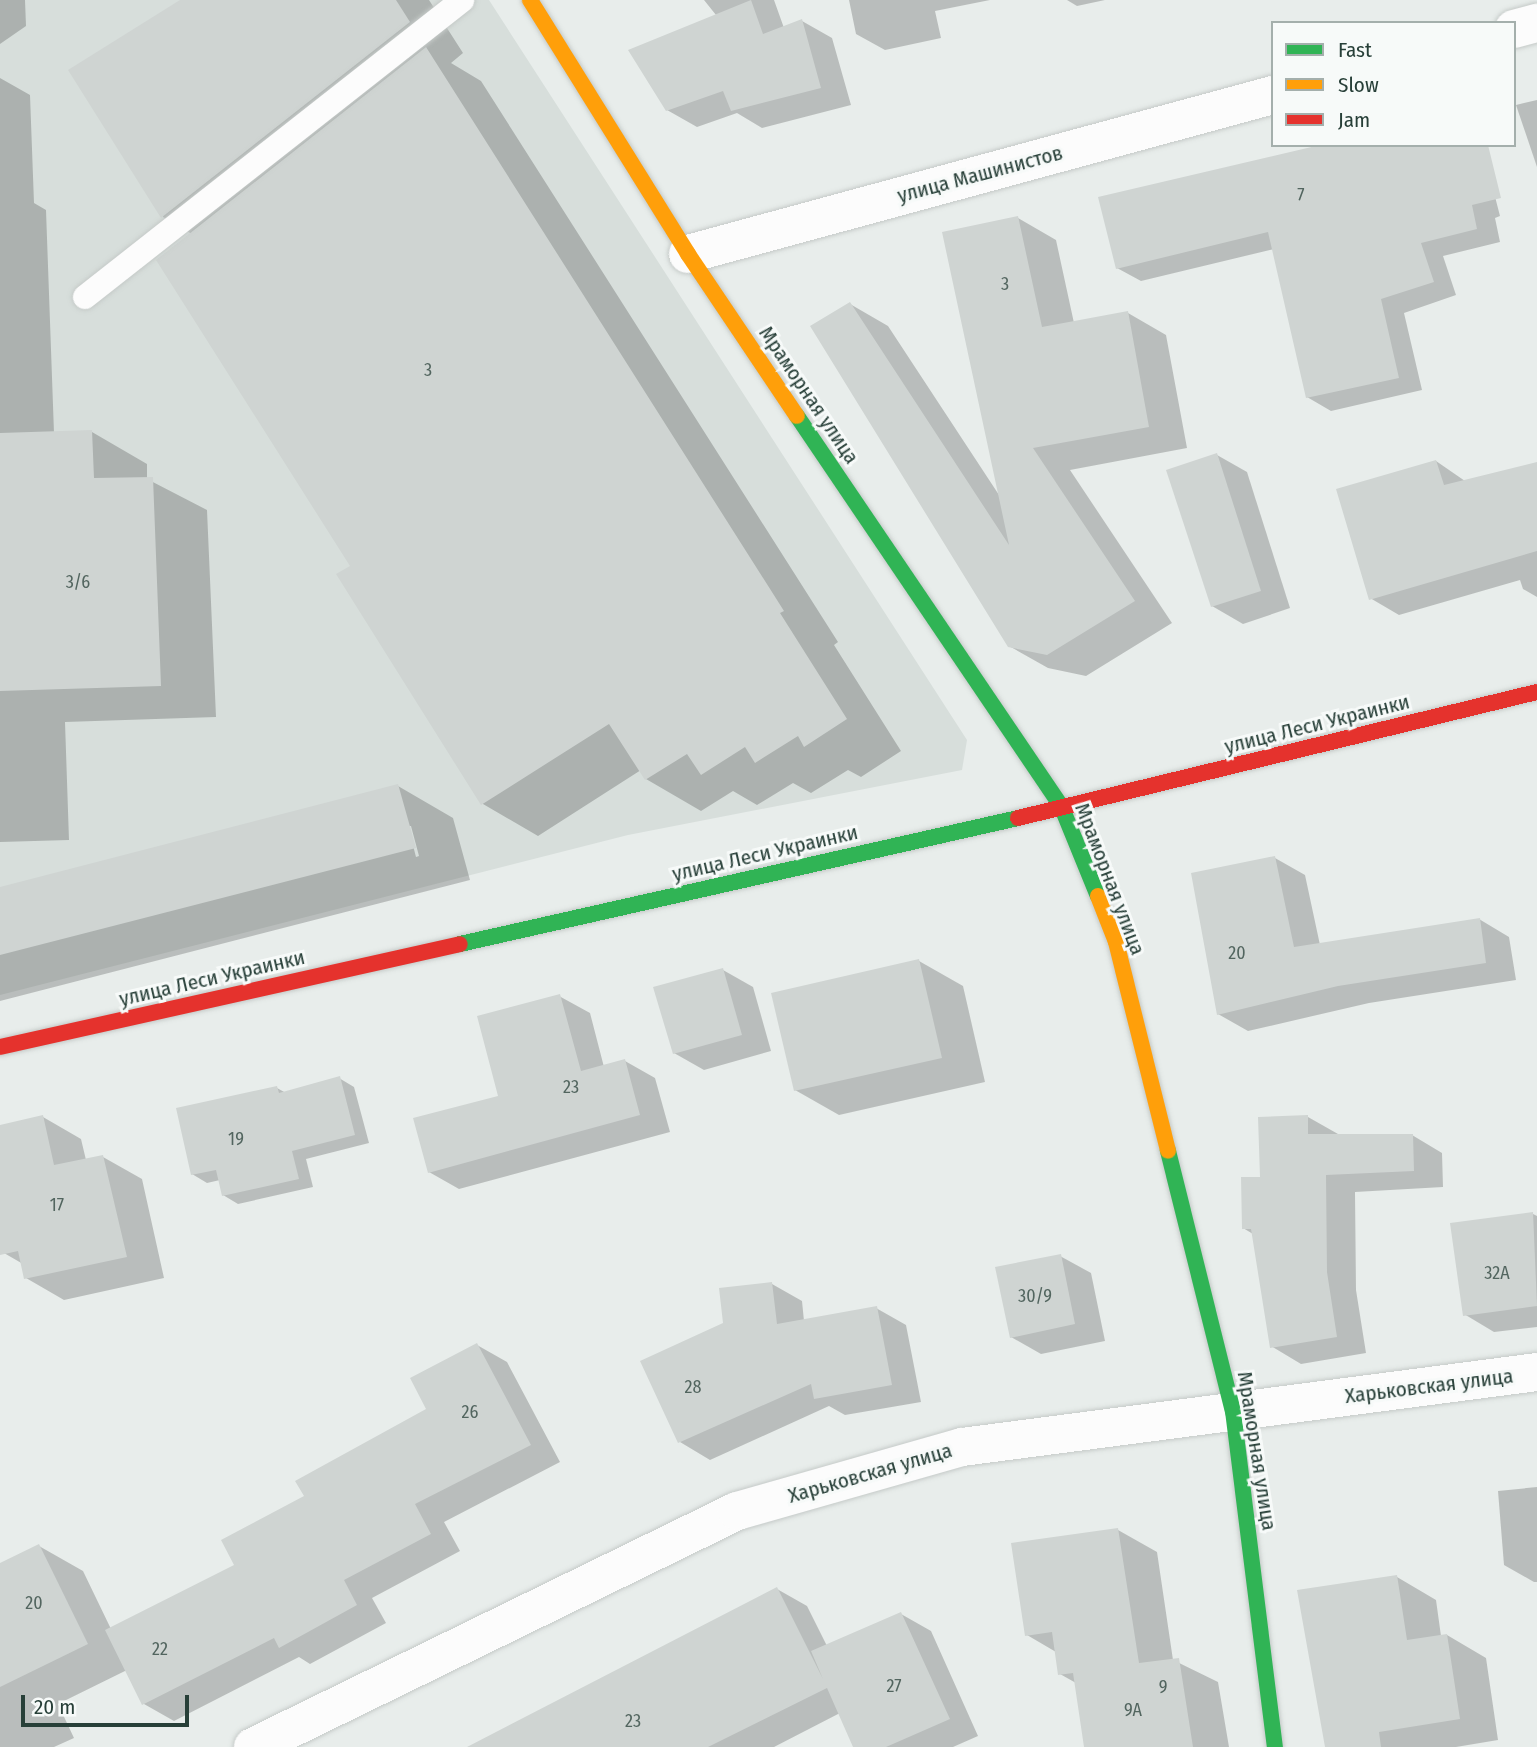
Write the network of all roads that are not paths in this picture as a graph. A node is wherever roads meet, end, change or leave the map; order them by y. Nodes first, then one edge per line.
1 (462, 0) edge
2 (530, 0) edge
3 (1537, 23) edge
4 (1516, 28) edge
5 (1271, 96) edge
6 (688, 254) junction
7 (85, 297) dead end
8 (1537, 692) edge
9 (1062, 808) junction
10 (0, 1047) edge
11 (1537, 1373) edge
12 (1233, 1411) junction
13 (253, 1747) edge
14 (1275, 1747) edge

1 - 7 lane
2 - 6 street, Мраморная улица
3 - 4 street
5 - 6 street, улица Машинистов
6 - 9 street, Мраморная улица
8 - 9 street, улица Леси Украинки
9 - 10 street, улица Леси Украинки
9 - 12 street, Мраморная улица
11 - 12 street, Харьковская улица
12 - 13 street, Харьковская улица
12 - 14 street, Мраморная улица

